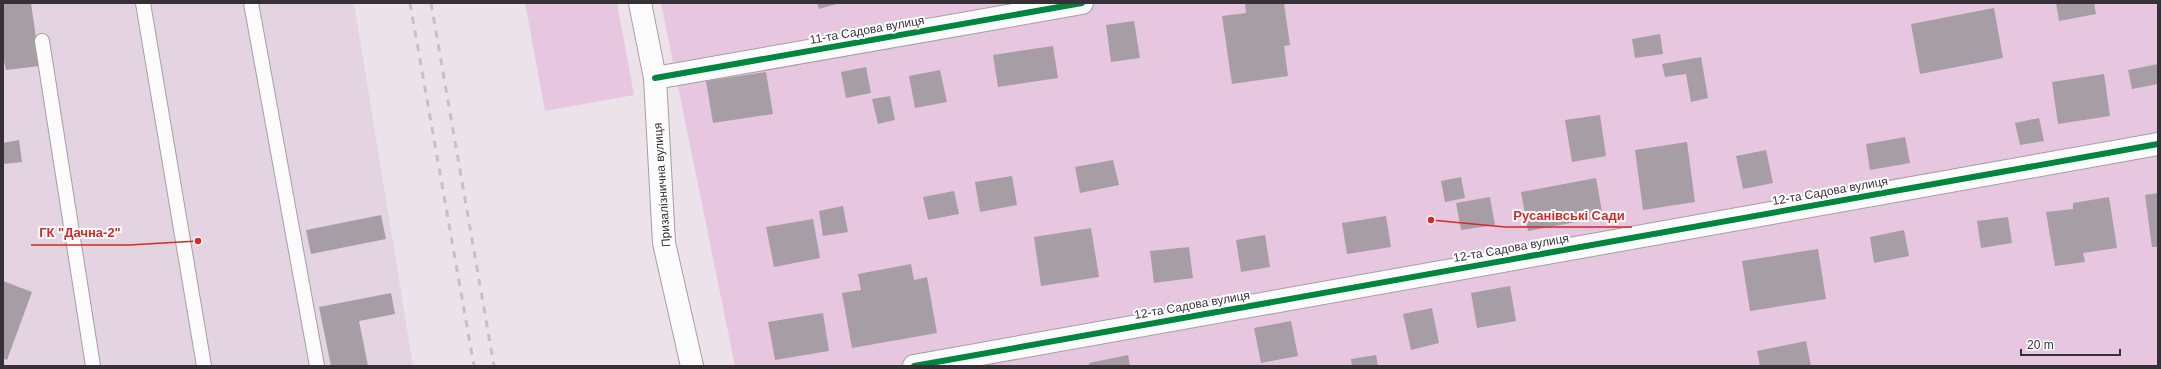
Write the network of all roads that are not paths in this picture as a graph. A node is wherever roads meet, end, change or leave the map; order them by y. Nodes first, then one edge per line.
1 (143, 3) edge
2 (251, 3) edge
3 (640, 3) edge
4 (1082, 3) edge
5 (42, 41) dead end
6 (656, 78) junction
7 (2158, 144) edge
8 (93, 366) edge
9 (204, 366) edge
10 (317, 366) edge
11 (692, 366) edge
12 (914, 366) edge

1 - 9 lane
2 - 10 lane
3 - 6 street, Призалізнична вулиця
4 - 6 street, 11-та Садова вулиця
5 - 8 lane
6 - 11 street, Призалізнична вулиця
7 - 12 street, 12-та Садова вулиця

